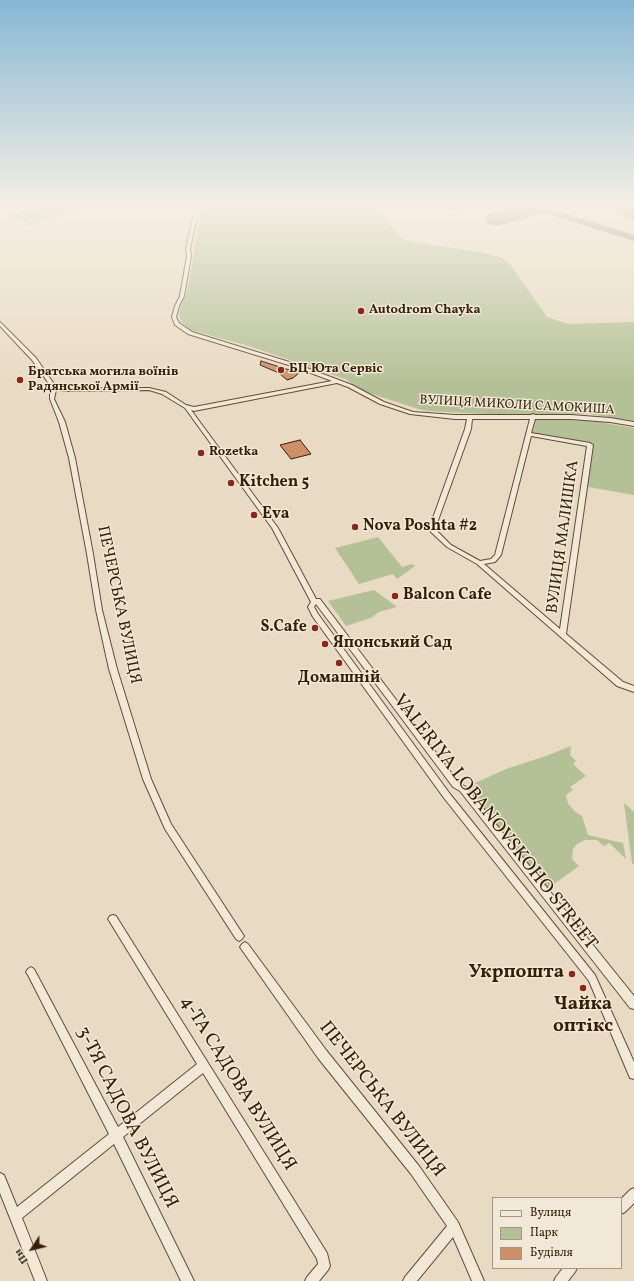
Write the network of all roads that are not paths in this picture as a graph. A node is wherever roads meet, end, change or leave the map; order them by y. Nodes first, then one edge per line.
1 (187, 266) edge
2 (0, 324) edge
3 (338, 381) junction
4 (54, 388) junction
5 (187, 408) junction
6 (533, 416) junction
7 (469, 417) junction
8 (634, 424) edge
9 (529, 434) junction
10 (479, 563) junction
11 (314, 602) junction
12 (563, 634) junction
13 (634, 689) edge
14 (113, 919) dead end
15 (239, 936) dead end
16 (245, 947) dead end
17 (32, 972) dead end
18 (634, 1004) edge
19 (204, 1065) junction
20 (634, 1074) edge
21 (116, 1135) junction
22 (0, 1179) edge
23 (634, 1194) edge
24 (622, 1207) edge
25 (15, 1216) junction
26 (454, 1226) junction
27 (570, 1269) edge
28 (41, 1281) edge
29 (188, 1281) edge
30 (311, 1281) edge
31 (409, 1281) edge
32 (478, 1281) edge
33 (560, 1281) edge

1 - 3 street, ВУЛИЦЯ МИКОЛИ САМОКИША
2 - 4 street
3 - 5 street
3 - 7 street, ВУЛИЦЯ МИКОЛИ САМОКИША
4 - 5 street, VALERIYA LOBANOVSKOHO STREET
4 - 15 street, ПЕЧЕРСЬКА ВУЛИЦЯ
5 - 11 street, VALERIYA LOBANOVSKOHO STREET
6 - 7 street, ВУЛИЦЯ МИКОЛИ САМОКИША
6 - 8 street, ВУЛИЦЯ МИКОЛИ САМОКИША
6 - 9 street
7 - 10 street
9 - 10 street
9 - 12 street, ВУЛИЦЯ МАЛИШКА
10 - 12 street
11 - 18 street, VALERIYA LOBANOVSKOHO STREET
11 - 20 street, VALERIYA LOBANOVSKOHO STREET
12 - 13 street
14 - 19 street, 4-ТА САДОВА ВУЛИЦЯ
16 - 26 street, ПЕЧЕРСЬКА ВУЛИЦЯ
17 - 21 street, 3-ТЯ САДОВА ВУЛИЦЯ
19 - 21 street
19 - 30 street, 4-ТА САДОВА ВУЛИЦЯ
21 - 25 street
21 - 29 street, 3-ТЯ САДОВА ВУЛИЦЯ
22 - 25 street
23 - 24 street
25 - 28 street
26 - 31 street
26 - 32 street, ПЕЧЕРСЬКА ВУЛИЦЯ
27 - 33 street

